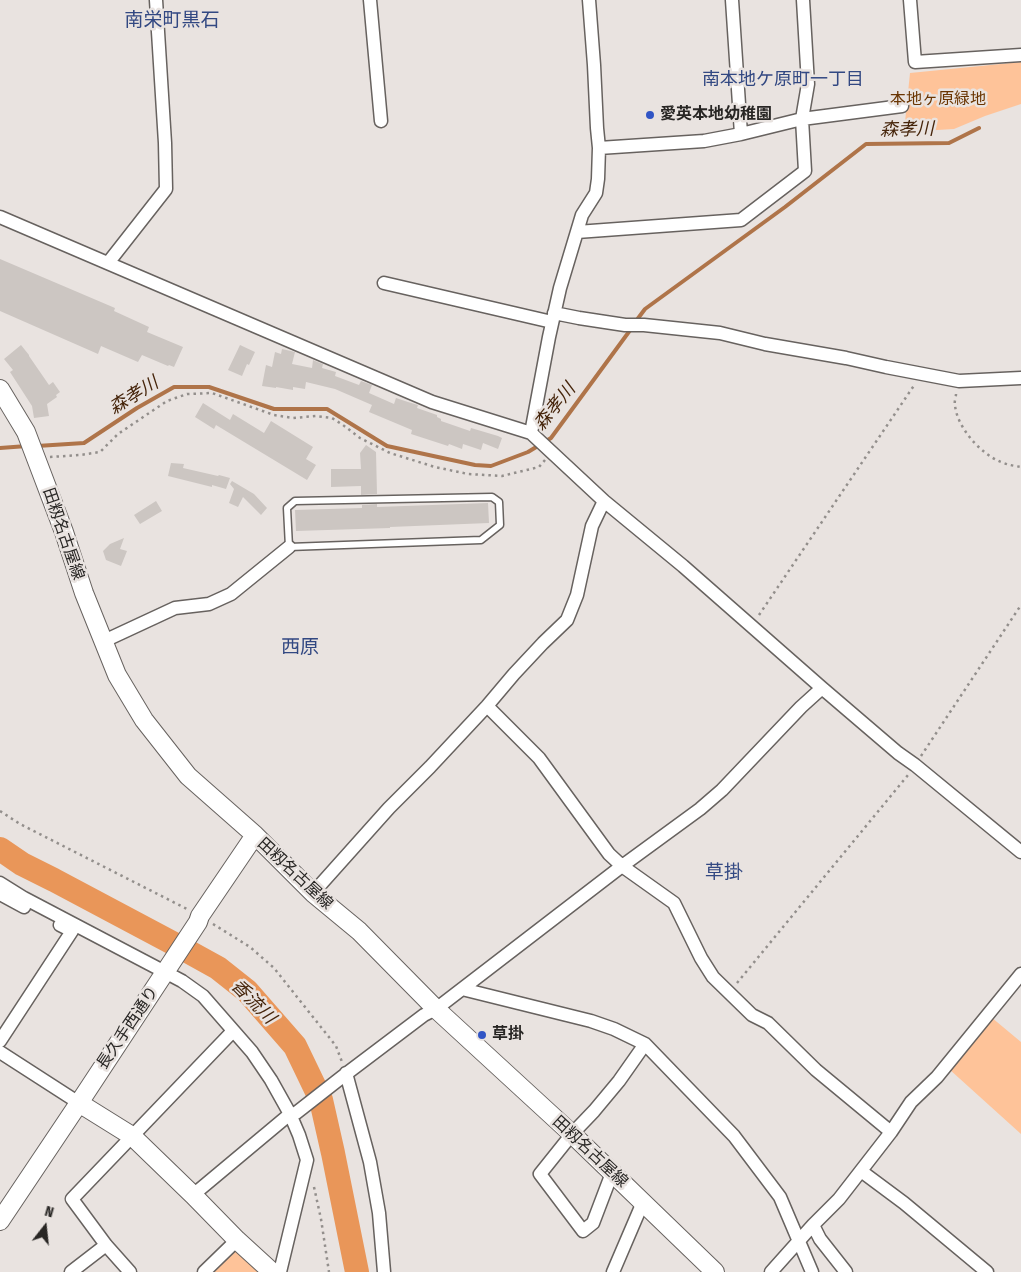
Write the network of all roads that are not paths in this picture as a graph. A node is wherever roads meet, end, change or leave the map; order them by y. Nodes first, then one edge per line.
1 (156, 0) edge
2 (370, 0) edge
3 (589, 0) edge
4 (732, 0) edge
5 (803, 0) edge
6 (910, 0) edge
7 (1021, 54) edge
8 (902, 106) dead end
9 (802, 119) junction
10 (381, 121) dead end
11 (741, 134) junction
12 (599, 148) junction
13 (0, 217) edge
14 (577, 232) junction
15 (108, 263) junction
16 (384, 283) dead end
17 (553, 318) junction
18 (1021, 378) edge
19 (0, 389) edge
20 (534, 435) junction
21 (604, 501) junction
22 (289, 547) junction
23 (104, 641) junction
24 (822, 688) junction
25 (487, 706) junction
26 (254, 835) junction
27 (1021, 852) edge
28 (622, 866) junction
29 (0, 883) edge
30 (313, 893) junction
31 (0, 894) edge
32 (167, 970) junction
33 (1021, 974) edge
34 (462, 989) junction
35 (436, 1009) junction
36 (233, 1031) junction
37 (0, 1041) edge
38 (645, 1044) junction
39 (0, 1052) edge
40 (344, 1075) junction
41 (79, 1103) junction
42 (293, 1114) junction
43 (891, 1132) junction
44 (572, 1134) junction
45 (132, 1136) junction
46 (861, 1171) junction
47 (612, 1173) junction
48 (193, 1195) junction
49 (643, 1202) junction
50 (0, 1221) edge
51 (813, 1225) junction
52 (237, 1240) junction
53 (798, 1241) junction
54 (106, 1245) junction
55 (71, 1272) edge
56 (130, 1272) edge
57 (204, 1272) edge
58 (272, 1272) edge
59 (280, 1272) edge
60 (384, 1272) edge
61 (613, 1272) edge
62 (715, 1272) edge
63 (771, 1272) edge
64 (812, 1272) edge
65 (846, 1272) edge
66 (987, 1272) edge

1 - 15 street
2 - 10 street
3 - 12 street
4 - 11 street
5 - 9 street
6 - 7 street
8 - 9 street
9 - 11 street
9 - 14 street
11 - 12 street
12 - 14 street
13 - 15 street
14 - 17 street
15 - 20 street
16 - 17 street
17 - 18 street
17 - 20 street
19 - 23 main road, 田籾名古屋線
20 - 21 street
21 - 24 street
21 - 25 street
22 - 22 lane
22 - 23 street
23 - 26 main road, 田籾名古屋線
24 - 27 street
24 - 28 street
25 - 28 street
25 - 30 street
26 - 30 main road, 田籾名古屋線
26 - 32 main road, 長久手西通り
28 - 34 street
28 - 43 street
29 - 32 street
30 - 35 main road, 田籾名古屋線
31 - 37 street
32 - 36 street
32 - 41 main road, 長久手西通り
33 - 43 street
34 - 35 street
34 - 38 street
35 - 40 street
35 - 44 main road, 田籾名古屋線
36 - 42 street
36 - 45 street
38 - 44 street
38 - 53 street
39 - 41 street
40 - 42 street
40 - 60 street
41 - 45 main road
41 - 50 main road, 長久手西通り
42 - 48 street
42 - 59 street
43 - 46 street
44 - 47 main road, 田籾名古屋線
44 - 47 street
45 - 48 main road
45 - 54 street
46 - 51 street
46 - 66 street
47 - 49 main road, 田籾名古屋線
48 - 52 main road
49 - 61 street
49 - 62 main road, 田籾名古屋線
51 - 53 street
51 - 65 street
52 - 57 street
52 - 58 main road
53 - 63 street
53 - 64 street
54 - 55 street
54 - 56 street

